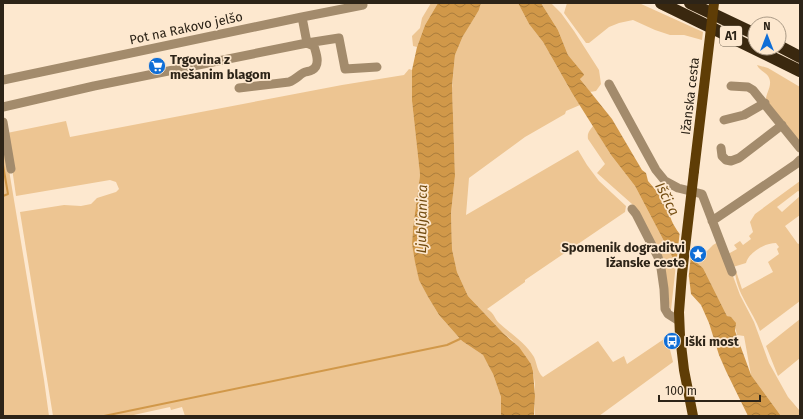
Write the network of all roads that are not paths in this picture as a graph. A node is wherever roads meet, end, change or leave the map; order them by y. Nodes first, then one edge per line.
1 (661, 3) edge
2 (690, 3) edge
3 (714, 3) edge
4 (363, 6) dead end
5 (302, 17) junction
6 (747, 30) edge
7 (307, 43) junction
8 (787, 50) edge
9 (800, 57) edge
10 (377, 67) dead end
11 (800, 71) edge
12 (3, 80) edge
13 (609, 84) dead end
14 (731, 86) dead end
15 (239, 88) dead end
16 (765, 103) junction
17 (3, 107) edge
18 (724, 120) dead end
19 (3, 122) edge
20 (782, 126) junction
21 (721, 148) dead end
22 (800, 148) edge
23 (800, 160) edge
24 (11, 170) dead end
25 (692, 191) junction
26 (632, 209) dead end
27 (712, 221) junction
28 (732, 272) dead end
29 (679, 321) junction
30 (694, 416) edge

1 - 11 highway, A1
2 - 6 highway, A1
3 - 25 main road, Ižanska cesta, bridge
4 - 5 street, Pot na Rakovo jelšo
5 - 7 street
5 - 12 street, Pot na Rakovo jelšo
7 - 10 street
7 - 15 street
7 - 17 street
8 - 9 highway
13 - 25 street
14 - 16 street
16 - 18 street
16 - 20 street
19 - 24 street
20 - 21 street
20 - 22 street
23 - 27 street
25 - 27 street
25 - 29 main road, Ižanska cesta
26 - 29 street
27 - 28 street
29 - 30 main road, Ižanska cesta

